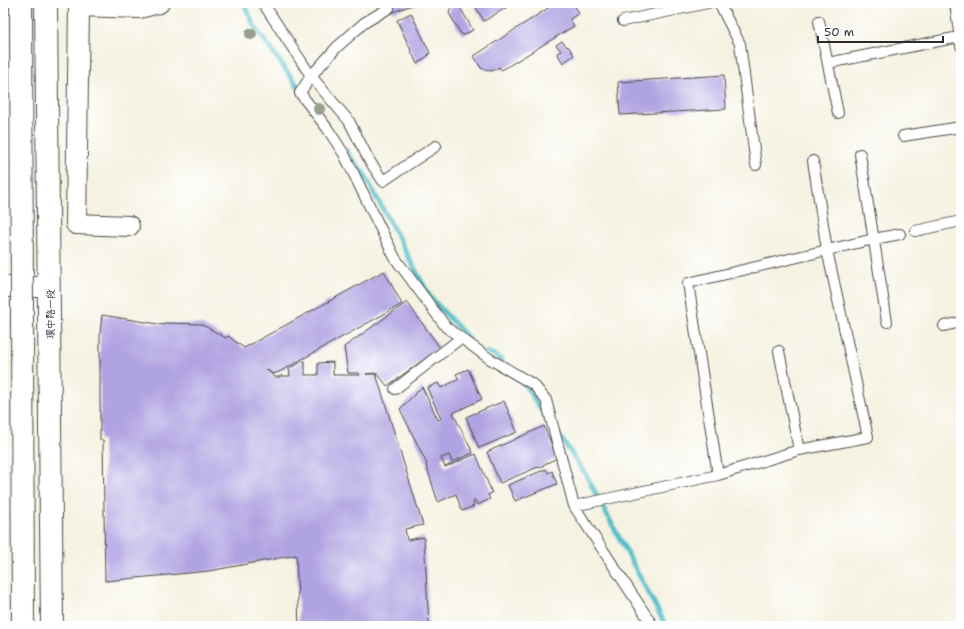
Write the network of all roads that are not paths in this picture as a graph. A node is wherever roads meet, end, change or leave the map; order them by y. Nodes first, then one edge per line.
1 (21, 3) edge
2 (46, 3) edge
3 (159, 3) edge
4 (263, 3) edge
5 (708, 3) edge
6 (719, 3) edge
7 (954, 3) edge
8 (389, 8) dead end
9 (622, 21) dead end
10 (819, 21) dead end
11 (960, 42) edge
12 (828, 63) junction
13 (311, 76) junction
14 (838, 113) dead end
15 (961, 127) edge
16 (904, 136) dead end
17 (436, 146) dead end
18 (860, 154) dead end
19 (813, 161) dead end
20 (756, 165) dead end
21 (961, 221) edge
22 (129, 226) dead end
23 (915, 232) dead end
24 (900, 234) dead end
25 (874, 239) junction
26 (827, 250) junction
27 (3, 287) edge
28 (49, 287) junction
29 (887, 322) dead end
30 (961, 322) edge
31 (944, 326) dead end
32 (461, 338) junction
33 (779, 350) dead end
34 (395, 389) dead end
35 (799, 450) junction
36 (718, 475) junction
37 (574, 506) junction
38 (23, 626) edge
39 (52, 626) edge
40 (653, 626) edge

1 - 38 main road, bridge
2 - 28 main road, 環中路一段
3 - 22 street
4 - 13 lane
5 - 9 lane
6 - 20 lane
7 - 11 lane
8 - 13 lane
10 - 12 lane
11 - 12 lane
12 - 14 lane
13 - 17 lane
13 - 32 lane
15 - 16 lane
18 - 25 lane
19 - 26 lane
21 - 23 lane
24 - 25 lane
25 - 26 lane
25 - 29 lane
26 - 35 lane
26 - 36 lane
27 - 28 street
28 - 39 main road, 環中路一段
30 - 31 lane
32 - 34 lane
32 - 37 lane
33 - 35 lane
35 - 36 lane
36 - 37 lane
37 - 40 lane

